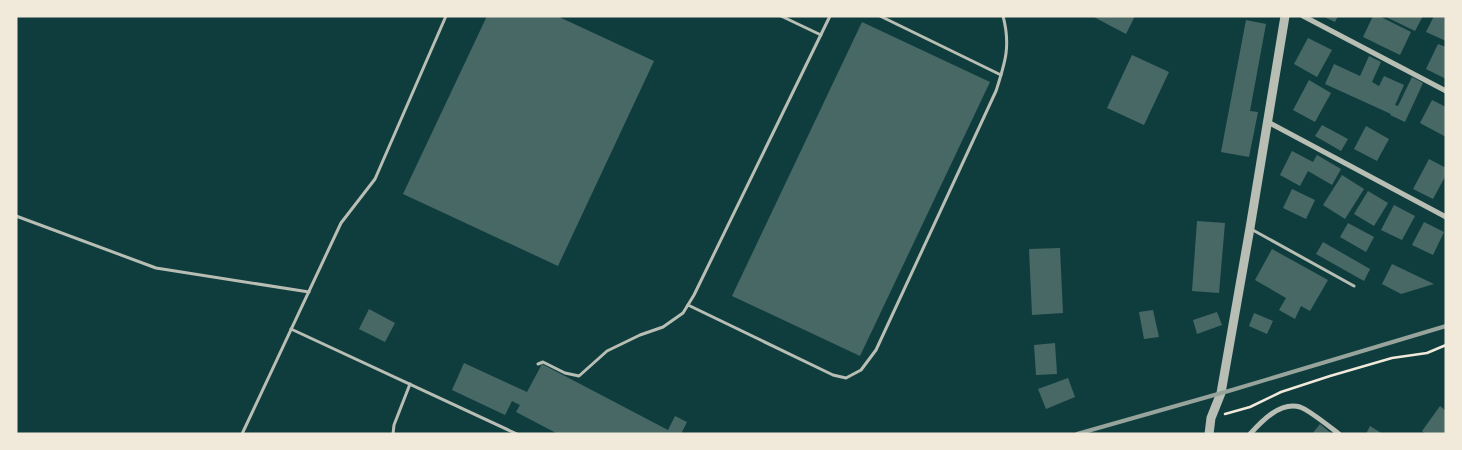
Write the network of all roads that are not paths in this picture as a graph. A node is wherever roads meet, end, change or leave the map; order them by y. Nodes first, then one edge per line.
1 (446, 16) edge
2 (781, 16) edge
3 (830, 16) edge
4 (880, 16) edge
5 (1003, 16) edge
6 (1285, 16) edge
7 (1303, 16) edge
8 (821, 34) junction
9 (1001, 75) junction
10 (1446, 92) edge
11 (1268, 122) junction
12 (16, 216) edge
13 (1446, 217) edge
14 (1250, 228) junction
15 (1354, 286) dead end
16 (309, 292) junction
17 (688, 305) junction
18 (291, 330) junction
19 (538, 364) dead end
20 (410, 384) junction
21 (242, 434) edge
22 (393, 434) edge
23 (517, 434) edge
24 (1209, 434) edge
25 (1250, 434) edge
26 (1339, 434) edge

1 - 16 lane
2 - 8 lane
3 - 8 lane
4 - 9 lane
5 - 9 lane
6 - 11 street
7 - 10 street
8 - 17 lane
9 - 17 lane
11 - 13 street
11 - 14 street
12 - 16 lane
14 - 15 lane
14 - 24 street
16 - 18 lane
17 - 19 lane
18 - 20 lane
18 - 21 lane
20 - 22 lane
20 - 23 lane
25 - 26 street

